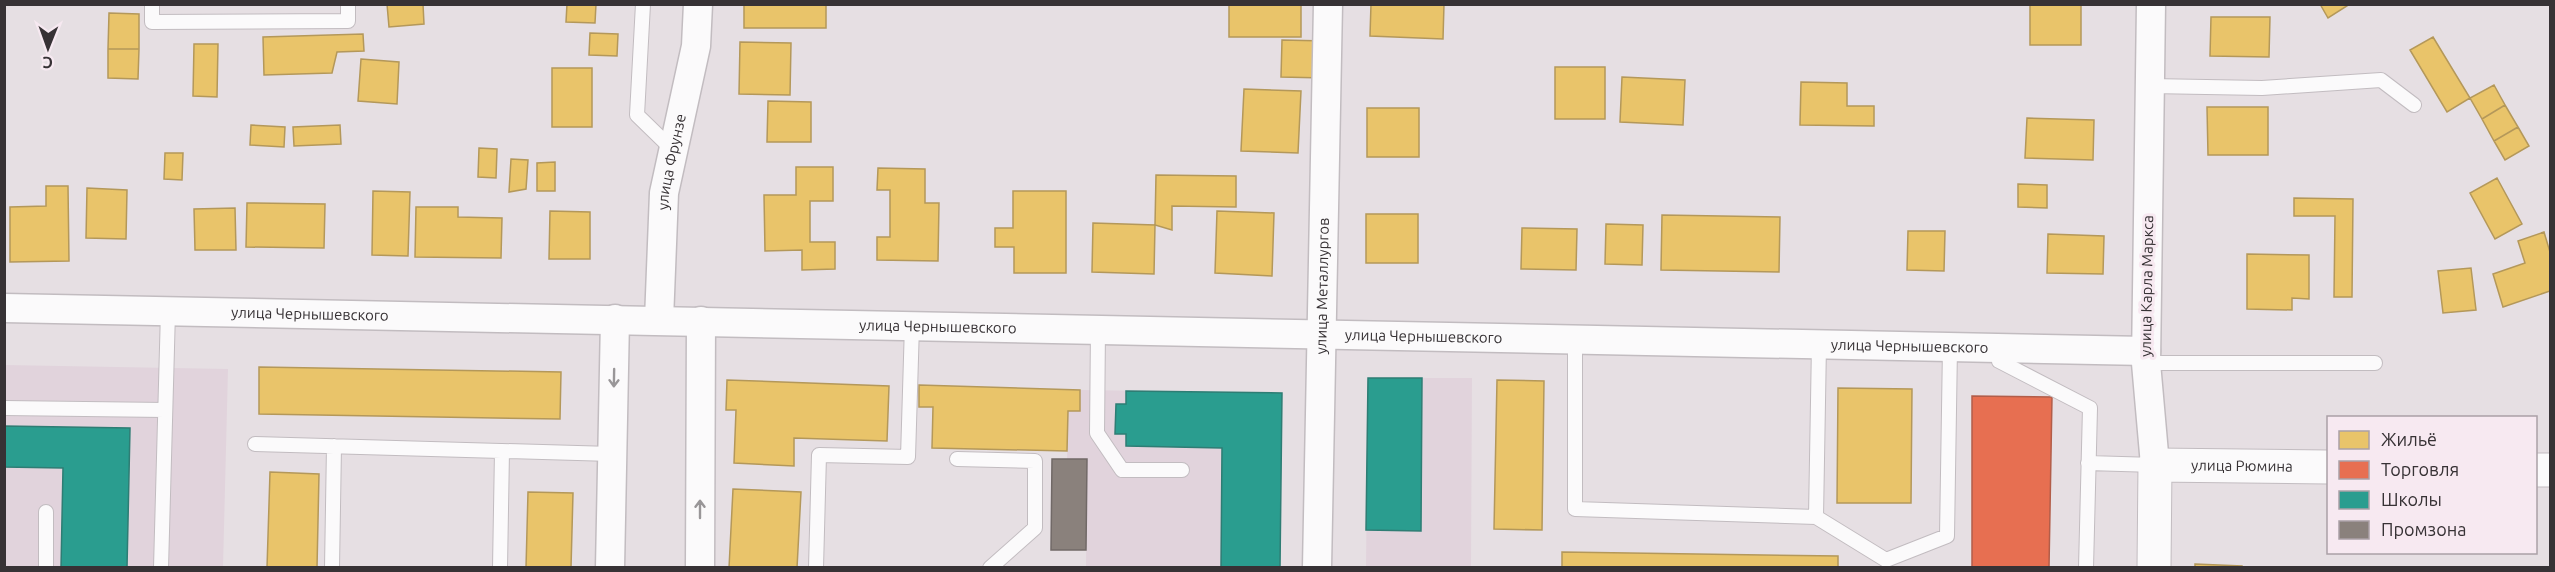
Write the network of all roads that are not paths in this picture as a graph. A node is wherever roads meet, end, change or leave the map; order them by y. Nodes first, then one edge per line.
1 (153, 4) edge
2 (348, 4) edge
3 (643, 4) edge
4 (698, 4) edge
5 (1328, 4) edge
6 (2151, 4) edge
7 (2150, 86) junction
8 (2414, 105) dead end
9 (673, 150) junction
10 (4, 308) edge
11 (168, 311) junction
12 (615, 319) junction
13 (659, 320) junction
14 (701, 321) junction
15 (912, 325) junction
16 (1098, 329) junction
17 (1320, 334) junction
18 (1575, 339) junction
19 (1819, 344) junction
20 (1950, 347) junction
21 (2000, 348) junction
22 (2146, 357) junction
23 (2376, 363) dead end
24 (4, 408) edge
25 (165, 410) junction
26 (255, 444) dead end
27 (334, 446) junction
28 (502, 451) junction
29 (612, 454) junction
30 (957, 459) dead end
31 (2088, 463) junction
32 (2155, 465) junction
33 (2327, 467) edge
34 (1182, 470) dead end
35 (46, 512) dead end
36 (1816, 517) junction
37 (1886, 564) edge
38 (46, 567) edge
39 (161, 567) edge
40 (332, 567) edge
41 (500, 567) edge
42 (610, 567) edge
43 (700, 567) edge
44 (816, 567) edge
45 (990, 567) edge
46 (1317, 567) edge
47 (2086, 567) edge
48 (2154, 567) edge

1 - 2 lane
3 - 9 lane
4 - 9 street, улица Фрунзе
5 - 17 street, улица Металлургов
6 - 7 street, улица Карла Маркса
7 - 8 lane
7 - 22 street, улица Карла Маркса
9 - 13 street, улица Фрунзе
10 - 11 street, улица Чернышевского
11 - 12 street, улица Чернышевского
11 - 25 lane
12 - 13 street, улица Чернышевского
12 -> 29 street
13 - 14 street, улица Чернышевского
14 - 15 street, улица Чернышевского
43 -> 14 street
15 - 16 street, улица Чернышевского
15 - 44 lane
16 - 17 street, улица Чернышевского
16 - 34 lane
17 - 18 street, улица Чернышевского
17 - 46 street, улица Металлургов
18 - 19 street, улица Чернышевского
18 - 36 lane
19 - 20 street, улица Чернышевского
19 - 36 lane
20 - 21 street, улица Чернышевского
20 - 37 lane
21 - 22 street, улица Чернышевского
21 - 31 lane
22 - 23 lane
22 - 32 street, улица Карла Маркса
24 - 25 lane
25 - 39 lane
26 - 27 lane
27 - 28 lane
27 - 40 lane
28 - 29 lane
28 - 41 lane
29 - 42 street
30 - 45 lane
31 - 32 lane
31 - 47 lane
32 - 33 main road, улица Рюмина
32 - 48 main road, улица Карла Маркса
35 - 38 lane
36 - 37 lane

